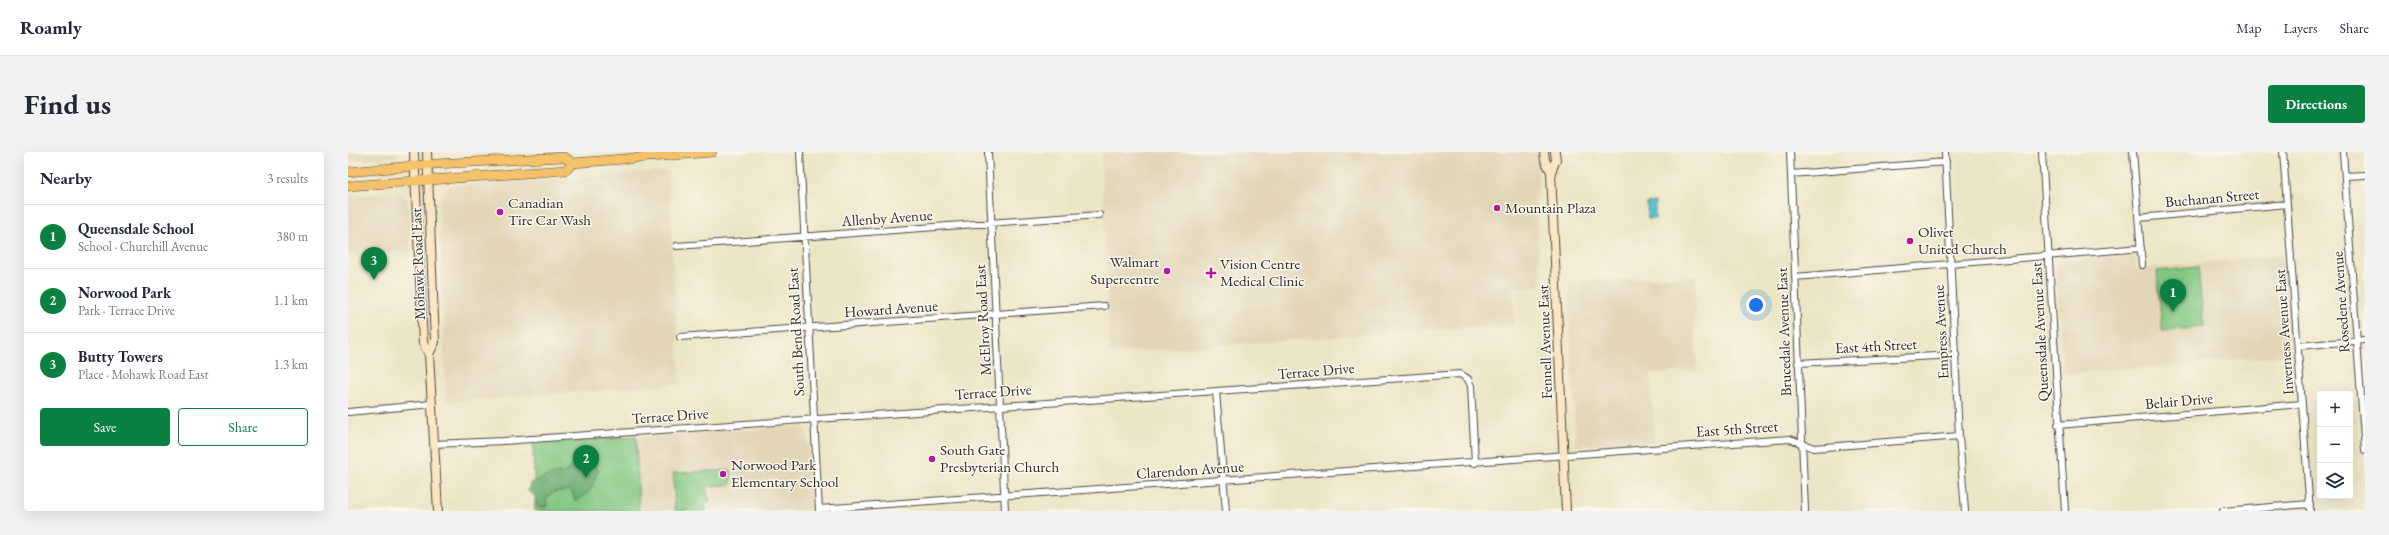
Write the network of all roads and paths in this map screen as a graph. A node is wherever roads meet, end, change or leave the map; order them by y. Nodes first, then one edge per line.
1 (414, 152) edge
2 (427, 152) edge
3 (712, 152) edge
4 (800, 152) edge
5 (988, 152) edge
6 (1544, 152) edge
7 (1555, 152) edge
8 (1790, 152) edge
9 (1945, 152) edge
10 (2042, 152) edge
11 (2134, 152) edge
12 (2283, 152) edge
13 (2343, 152) edge
14 (649, 154) edge
15 (535, 159) junction
16 (1946, 162) junction
17 (573, 163) junction
18 (555, 171) junction
19 (348, 172) edge
20 (1551, 172) junction
21 (428, 173) junction
22 (415, 174) junction
23 (1791, 174) junction
24 (2365, 175) edge
25 (2345, 176) junction
26 (348, 186) edge
27 (2287, 204) junction
28 (1099, 215) dead end
29 (2139, 218) junction
30 (991, 224) junction
31 (804, 237) junction
32 (677, 246) dead end
33 (2141, 248) junction
34 (2048, 255) junction
35 (1951, 264) junction
36 (2142, 265) dead end
37 (1795, 277) junction
38 (1104, 306) dead end
39 (995, 315) junction
40 (809, 327) junction
41 (680, 337) dead end
42 (2357, 340) junction
43 (2365, 340) edge
44 (2298, 346) junction
45 (429, 354) junction
46 (1956, 355) junction
47 (1798, 363) junction
48 (1216, 392) junction
49 (432, 404) junction
50 (2302, 404) junction
51 (1000, 405) junction
52 (348, 412) edge
53 (813, 418) junction
54 (2058, 425) junction
55 (1959, 436) junction
56 (434, 444) junction
57 (1801, 444) junction
58 (2365, 450) edge
59 (1563, 455) junction
60 (1475, 463) junction
61 (1224, 481) junction
62 (1004, 494) junction
63 (2310, 504) junction
64 (819, 510) edge
65 (438, 511) edge
66 (1005, 511) edge
67 (1226, 511) edge
68 (1566, 511) edge
69 (1805, 511) edge
70 (1966, 511) edge
71 (2065, 511) edge
72 (2223, 511) edge
73 (2310, 511) edge

1 - 22 main road, Mohawk Road East
2 - 21 main road, Mohawk Road East
3 - 14 main road
4 - 31 street, South Bend Road East
5 - 30 street, McElroy Road East
6 - 20 main road, Fennell Avenue East
7 - 20 main road, Fennell Avenue East
8 - 23 street, Brucedale Avenue East
9 - 16 street, Empress Avenue
10 - 34 street, Queensdale Avenue East
11 - 29 street
12 - 27 street, Inverness Avenue East
13 - 25 street, Rosedene Avenue
14 - 17 main road
15 - 17 main road
15 - 18 main road
15 - 21 main road
16 - 23 street
16 - 35 street, Empress Avenue
17 - 18 main road
18 - 21 main road
19 - 22 main road
20 - 59 main road, Fennell Avenue East
21 - 22 main road
21 - 22 main road
21 - 45 main road, Mohawk Road East
22 - 26 main road
22 - 45 main road, Mohawk Road East
23 - 37 street, Brucedale Avenue East
24 - 25 street
25 - 42 street, Rosedene Avenue
27 - 29 street, Buchanan Street
27 - 44 street, Inverness Avenue East
28 - 30 street, Allenby Avenue
29 - 33 street
30 - 31 street, Allenby Avenue
30 - 39 street, McElroy Road East
31 - 32 street, Allenby Avenue
31 - 40 street, South Bend Road East
33 - 34 street
33 - 36 street
34 - 35 street
34 - 54 street, Queensdale Avenue East
35 - 37 street
35 - 46 street, Empress Avenue
37 - 47 street, Brucedale Avenue East
38 - 39 street, Howard Avenue
39 - 40 street, Howard Avenue
39 - 51 street, McElroy Road East
40 - 41 street, Howard Avenue
40 - 53 street, South Bend Road East
42 - 43 street
42 - 44 street
42 - 58 street, Rosedene Avenue
44 - 50 street, Inverness Avenue East
45 - 49 main road, Mohawk Road East
46 - 47 street, East 4th Street
46 - 55 street, Empress Avenue
47 - 57 street, Brucedale Avenue East
48 - 51 street, Terrace Drive
48 - 60 street, Terrace Drive
48 - 61 street
49 - 52 street
49 - 56 main road, Mohawk Road East
50 - 54 street, Belair Drive
50 - 63 street, Inverness Avenue East
51 - 53 street, Terrace Drive
51 - 62 street, McElroy Road East
53 - 56 street, Terrace Drive
53 - 64 street, South Bend Road East
54 - 71 street, Queensdale Avenue East
55 - 57 street, East 5th Street
55 - 70 street, Empress Avenue
56 - 65 main road, Mohawk Road East
57 - 59 street, East 5th Street
57 - 69 street, Brucedale Avenue East
59 - 60 street, Clarendon Avenue
59 - 68 main road, Fennell Avenue East
60 - 61 street, Clarendon Avenue
61 - 62 street, Clarendon Avenue
61 - 67 street
62 - 64 street, Clarendon Avenue
62 - 66 street, McElroy Road East
63 - 72 street
63 - 73 street, Inverness Avenue East

